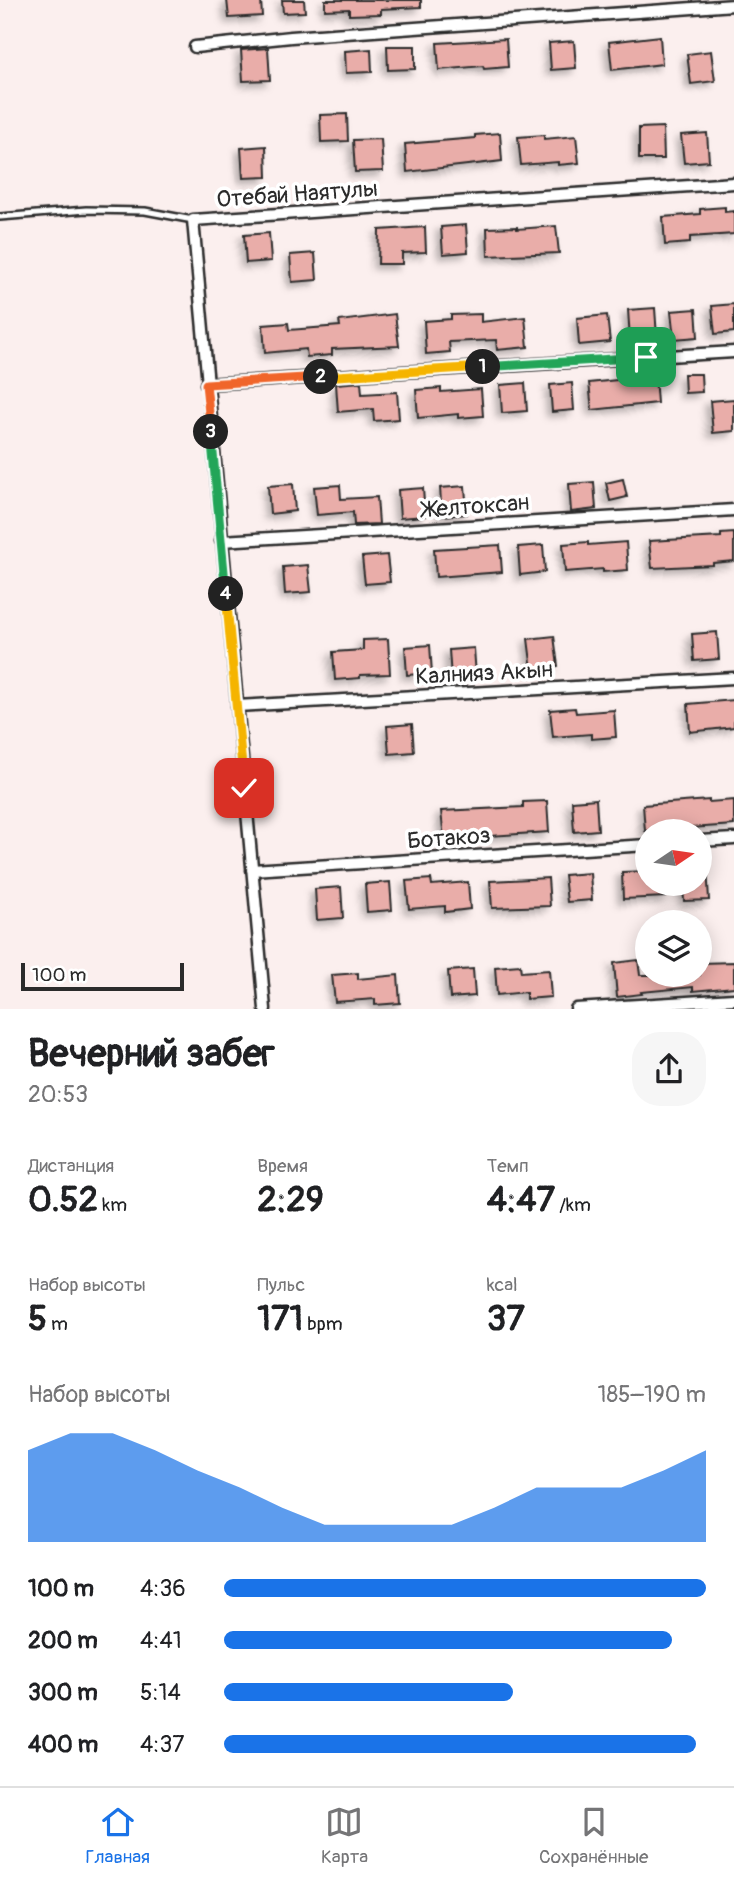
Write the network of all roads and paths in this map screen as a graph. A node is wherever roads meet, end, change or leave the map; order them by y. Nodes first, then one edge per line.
1 (734, 5) edge
2 (195, 47) dead end
3 (734, 183) edge
4 (0, 216) edge
5 (193, 220) junction
6 (734, 352) edge
7 (206, 384) junction
8 (734, 510) edge
9 (221, 541) junction
10 (734, 678) edge
11 (237, 706) junction
12 (734, 839) edge
13 (712, 840) edge
14 (635, 846) edge
15 (252, 870) junction
16 (734, 999) edge
17 (265, 1009) edge
18 (576, 1009) edge

1 - 2 street
3 - 5 street, Отебай Наятулы
4 - 5 lane
5 - 7 street, Отебай Наятулы
6 - 7 street
7 - 9 street, Отебай Наятулы
8 - 9 street, Желтоксан
9 - 11 street, Отебай Наятулы
10 - 11 street, Калнияз Акын
11 - 15 street, Отебай Наятулы
12 - 13 street
14 - 15 street, Ботакоз
15 - 17 street, Отебай Наятулы
16 - 18 street

